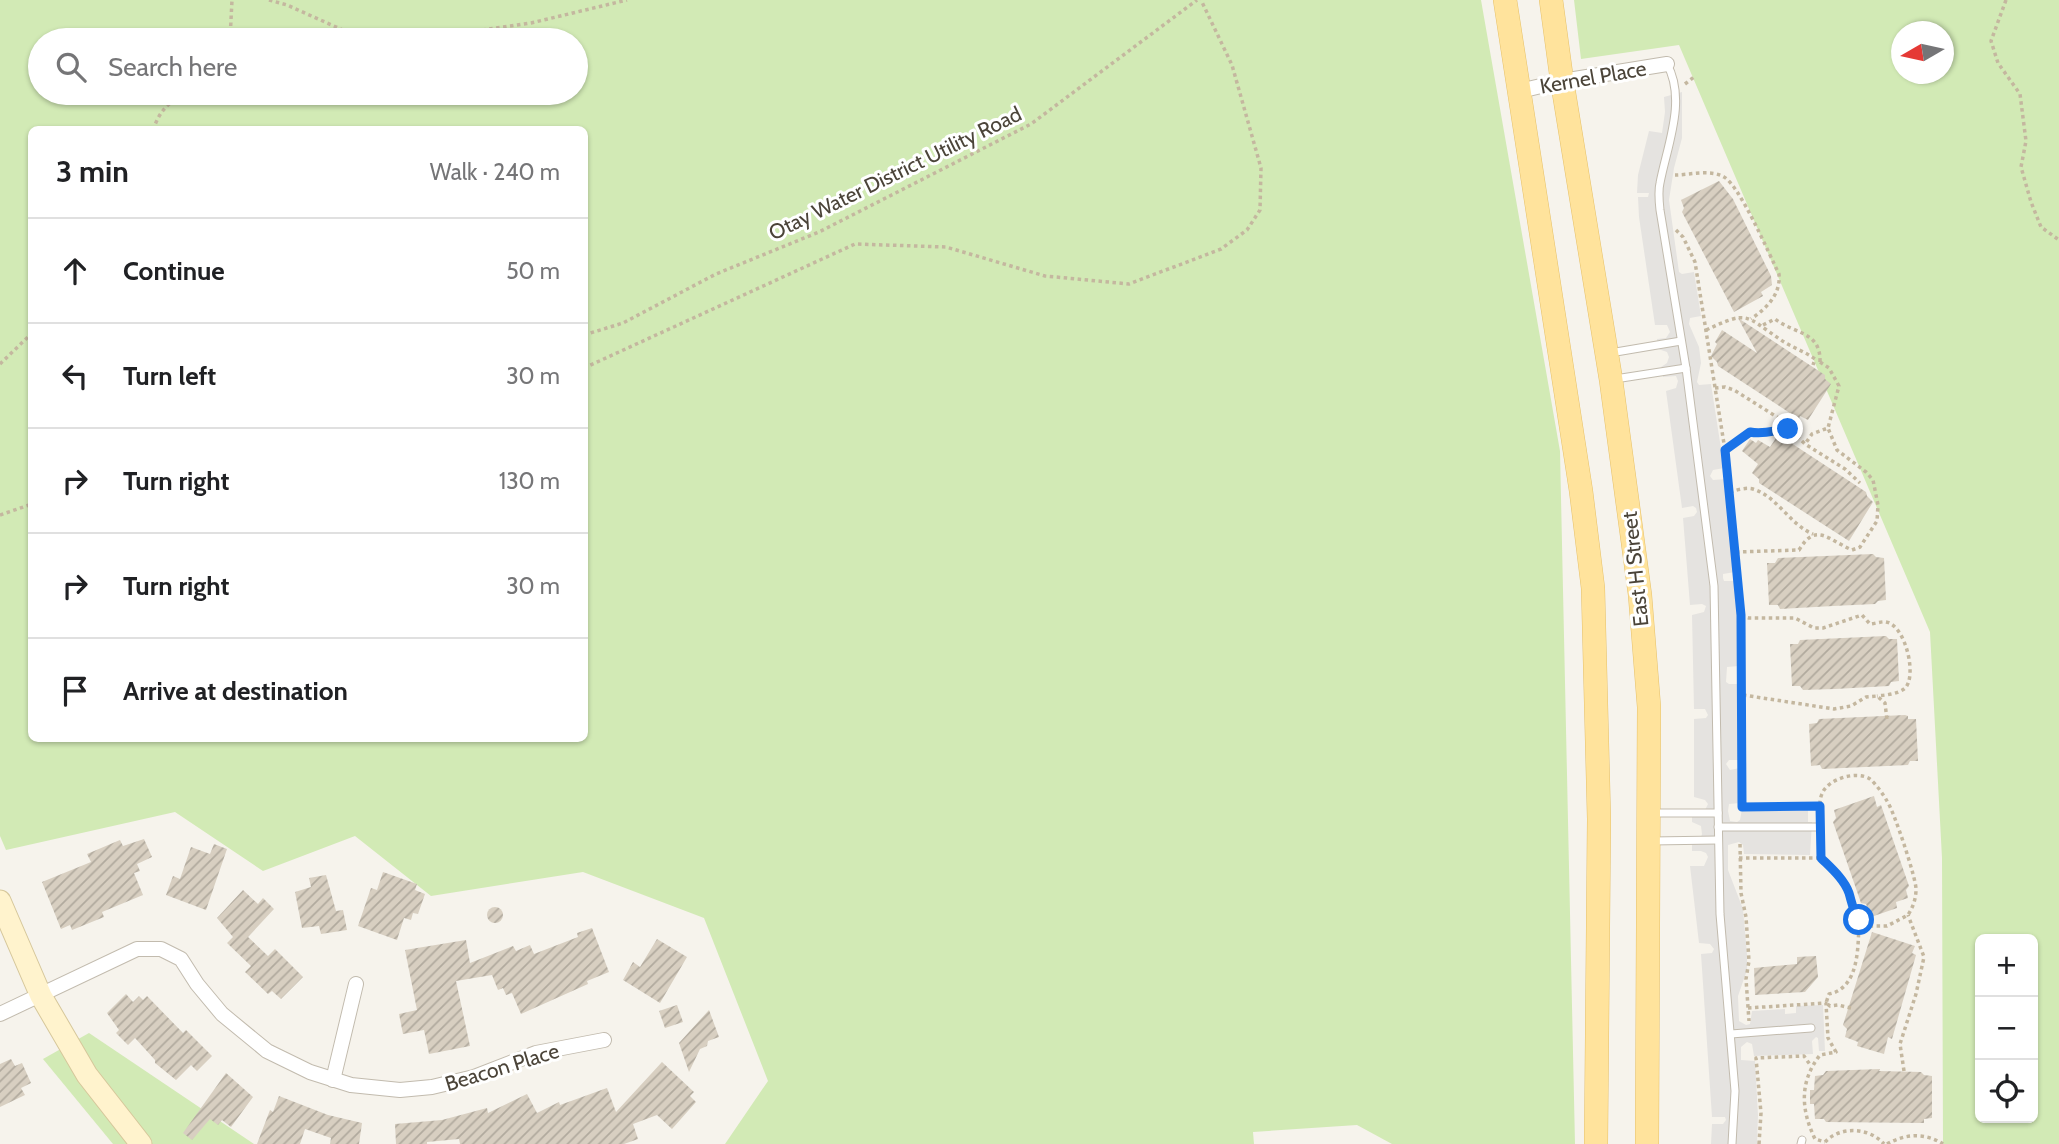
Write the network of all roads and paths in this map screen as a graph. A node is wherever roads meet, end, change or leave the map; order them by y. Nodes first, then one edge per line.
1 (232, 0) edge
2 (269, 0) edge
3 (627, 0) edge
4 (1199, 0) edge
5 (1505, 0) edge
6 (1551, 0) edge
7 (2006, 0) edge
8 (231, 28) edge
9 (338, 28) edge
10 (496, 28) edge
11 (1667, 64) joint
12 (1694, 77) dead end
13 (1562, 81) junction
14 (1685, 86) dead end
15 (1520, 91) junction
16 (166, 105) edge
17 (154, 126) edge
18 (1677, 163) dead end
19 (1673, 176) junction
20 (1672, 186) dead end
21 (1675, 229) dead end
22 (2059, 240) edge
23 (1751, 319) junction
24 (1762, 325) junction
25 (1706, 330) junction
26 (588, 334) edge
27 (28, 337) edge
28 (1681, 341) junction
29 (1607, 354) junction
30 (1815, 359) junction
31 (1820, 362) junction
32 (0, 364) edge
33 (1813, 365) dead end
34 (588, 366) edge
35 (1686, 368) junction
36 (1611, 380) junction
37 (1715, 388) junction
38 (1828, 428) junction
39 (1788, 429) junction
40 (1805, 444) junction
41 (1725, 450) junction
42 (1860, 483) dead end
43 (1730, 492) junction
44 (28, 505) edge
45 (0, 515) edge
46 (1813, 534) junction
47 (1736, 552) junction
48 (1741, 615) junction
49 (1743, 695) junction
50 (1877, 696) junction
51 (1887, 720) dead end
52 (1820, 806) junction
53 (1647, 813) junction
54 (1718, 813) junction
55 (1820, 819) dead end
56 (1718, 827) junction
57 (1818, 830) joint
58 (1718, 840) junction
59 (1647, 841) junction
60 (1740, 844) dead end
61 (1740, 858) junction
62 (1821, 858) junction
63 (0, 901) edge
64 (1909, 915) junction
65 (1859, 920) junction
66 (356, 984) dead end
67 (41, 996) junction
68 (1826, 1003) junction
69 (1748, 1008) junction
70 (1851, 1008) dead end
71 (0, 1014) edge
72 (1749, 1021) dead end
73 (1811, 1028) dead end
74 (1731, 1034) junction
75 (604, 1040) dead end
76 (1811, 1066) junction
77 (1904, 1071) dead end
78 (333, 1080) junction
79 (1825, 1143) edge
80 (141, 1144) edge
81 (1596, 1144) edge
82 (1647, 1144) edge
83 (1732, 1144) edge
84 (1759, 1144) edge
85 (1885, 1144) edge
86 (1942, 1144) edge

1 - 8 path
2 - 9 path
3 - 10 path
4 - 26 path, Otay Water District Utility Road
4 - 34 path
5 - 15 main road, East H Street
6 - 13 main road, East H Street
7 - 22 path
11 - 13 street, Kernel Place
11 - 28 lane
12 - 14 path
13 - 15 street, Kernel Place
13 - 29 main road, East H Street
15 - 81 main road, East H Street
16 - 17 path
18 - 19 path
19 - 20 path
19 - 23 path
21 - 25 path
23 - 24 path
23 - 25 path
24 - 30 path
24 - 31 path
25 - 37 path
27 - 32 path
28 - 29 lane
28 - 35 lane
29 - 36 main road, East H Street
30 - 31 path
30 - 33 path
31 - 38 path
35 - 36 lane
35 - 54 lane
36 - 53 main road, East H Street
37 - 39 path
37 - 41 path
38 - 40 path
38 - 46 path
39 - 40 path
39 - 41 path
40 - 42 path
41 - 43 path
43 - 46 path
43 - 47 path
44 - 45 path
46 - 47 path
47 - 48 path
48 - 49 path
48 - 50 path
49 - 50 path
49 - 52 path
50 - 51 path
52 - 55 path
52 - 64 path
53 - 54 lane
53 - 59 main road, East H Street
54 - 56 lane
56 - 57 lane
56 - 58 lane
57 - 62 path
58 - 59 lane
58 - 74 lane
59 - 82 main road, East H Street
60 - 61 path
61 - 62 path
61 - 69 path
62 - 65 path
63 - 67 street
64 - 65 path
64 - 77 path
65 - 68 path
66 - 78 street
67 - 71 street, Beacon Place
67 - 78 street, Beacon Place
67 - 80 street
68 - 69 path
68 - 70 path
68 - 76 path
69 - 72 path
73 - 74 lane
74 - 83 lane
75 - 78 street, Beacon Place
76 - 79 path
76 - 84 path
79 - 85 path
85 - 86 path

